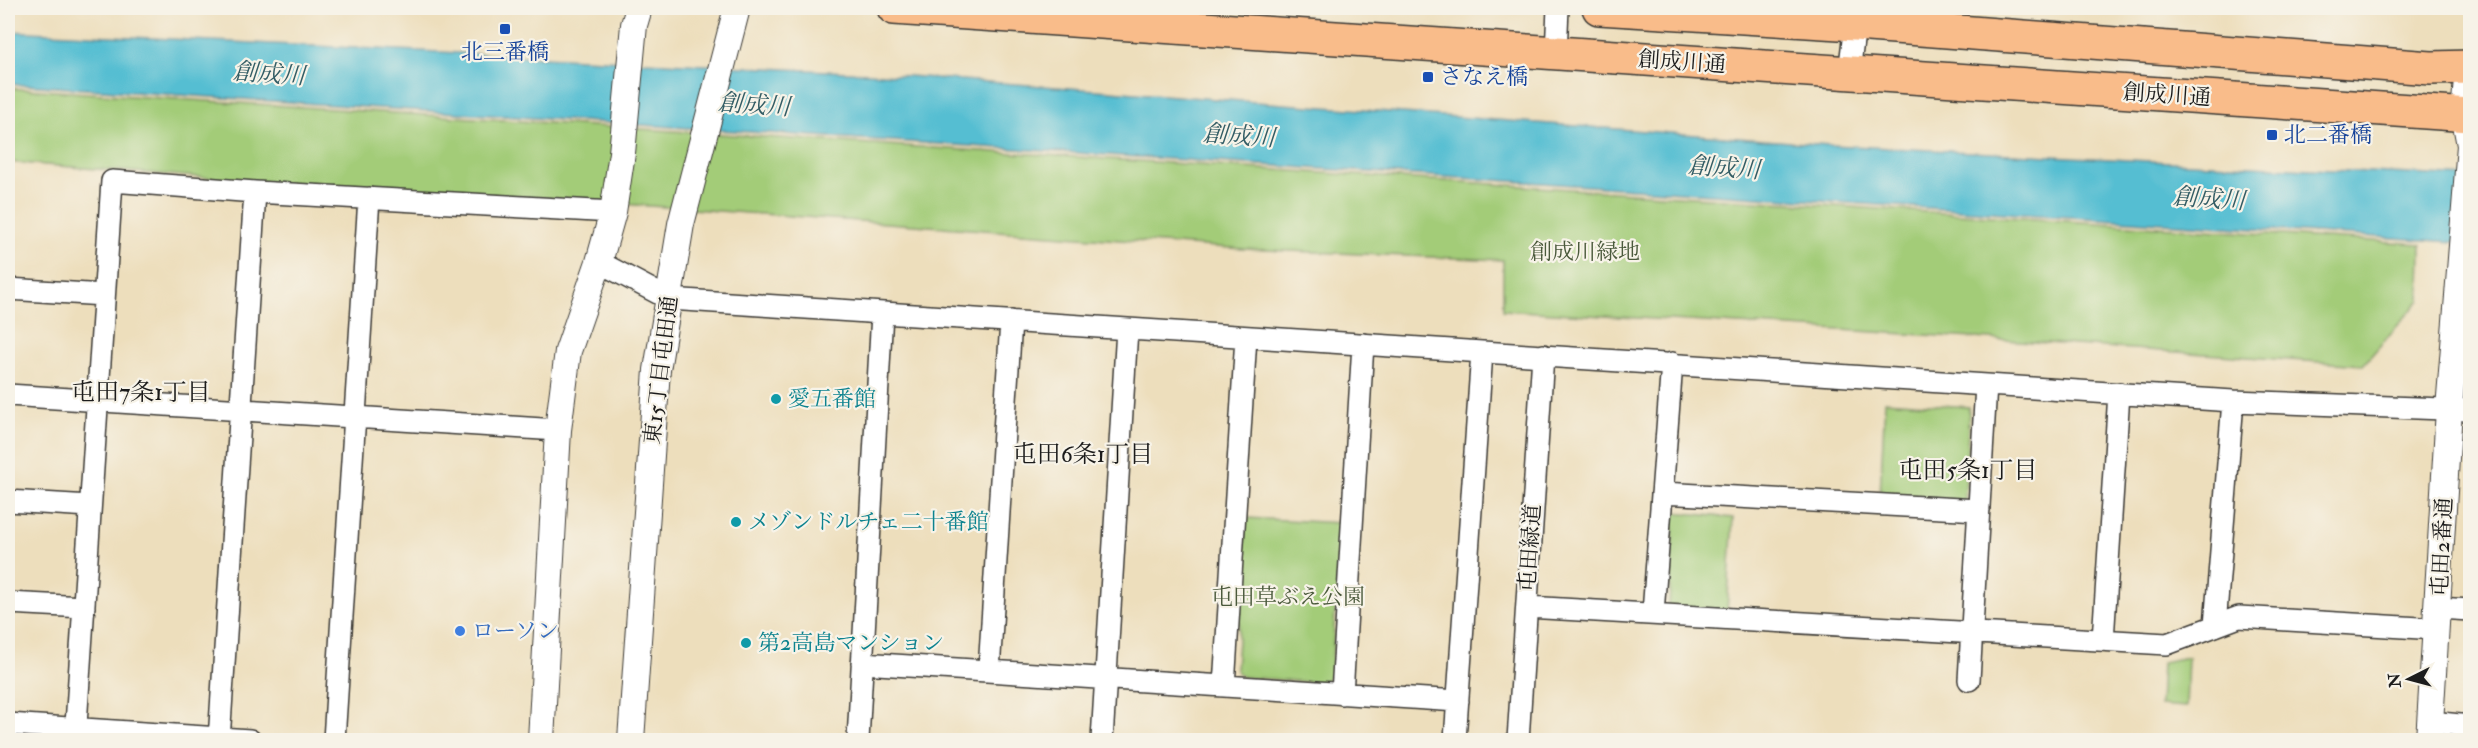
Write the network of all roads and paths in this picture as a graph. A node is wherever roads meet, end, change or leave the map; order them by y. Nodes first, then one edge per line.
1 (639, 8) edge
2 (737, 8) edge
3 (894, 8) edge
4 (1558, 8) edge
5 (1599, 8) edge
6 (1859, 16) edge
7 (1556, 53) junction
8 (2470, 63) edge
9 (1849, 73) junction
10 (2468, 115) edge
11 (255, 192) junction
12 (369, 198) junction
13 (613, 212) junction
14 (599, 262) junction
15 (8, 289) edge
16 (104, 295) junction
17 (669, 299) junction
18 (882, 313) junction
19 (1011, 321) junction
20 (1127, 329) junction
21 (1246, 337) junction
22 (1363, 345) junction
23 (1482, 352) junction
24 (1543, 356) junction
25 (1672, 363) junction
26 (1986, 385) junction
27 (2119, 393) junction
28 (8, 395) edge
29 (98, 401) junction
30 (2234, 401) junction
31 (240, 409) junction
32 (2460, 410) edge
33 (355, 416) junction
34 (558, 430) junction
35 (1662, 493) junction
36 (8, 501) edge
37 (90, 506) junction
38 (1979, 510) junction
39 (8, 603) edge
40 (1527, 607) junction
41 (84, 608) junction
42 (2470, 610) edge
43 (1653, 613) junction
44 (2438, 619) junction
45 (2215, 626) junction
46 (1973, 633) junction
47 (2103, 640) junction
48 (862, 663) junction
49 (988, 671) junction
50 (1106, 678) junction
51 (1969, 680) dead end
52 (1224, 686) junction
53 (1342, 694) junction
54 (1458, 701) junction
55 (8, 724) edge
56 (2470, 726) edge
57 (2430, 731) edge
58 (75, 735) edge
59 (219, 740) edge
60 (250, 741) edge
61 (334, 741) edge
62 (540, 741) edge
63 (631, 741) edge
64 (858, 741) edge
65 (1102, 741) edge
66 (1455, 741) edge
67 (1518, 741) edge

1 - 13 street
2 - 17 street, 東15丁目屯田通
3 - 7 highway, 創成川通
4 - 7 street
5 - 6 highway, 創成川通
6 - 8 highway, 創成川通
6 - 9 street
7 - 9 highway, 創成川通
8 - 10 street, 屯田2番通
9 - 10 highway, 創成川通
10 - 32 street, 屯田2番通
11 - 12 street
11 - 16 street
11 - 31 street
12 - 13 street
12 - 33 street
13 - 14 street
14 - 17 street
14 - 34 street
15 - 16 street
16 - 29 street
17 - 18 street
17 - 63 street, 東15丁目屯田通
18 - 19 street
18 - 48 street
19 - 20 street
19 - 49 street
20 - 21 street
20 - 50 street
21 - 22 street
21 - 52 street
22 - 23 street
22 - 53 street
23 - 24 street
23 - 54 street
24 - 25 street
24 - 40 street, 屯田緑道
25 - 26 street
25 - 35 street
26 - 27 street
26 - 38 street
27 - 30 street
27 - 47 street
28 - 29 street
29 - 31 street
29 - 37 street
30 - 32 street
30 - 45 street
31 - 33 street
31 - 59 street
32 - 44 street, 屯田2番通
33 - 34 street
33 - 61 street
34 - 62 street
35 - 38 street
35 - 43 street
36 - 37 street
37 - 41 street
38 - 46 street
39 - 41 street
40 - 43 street
40 - 67 street, 屯田緑道
41 - 58 street
42 - 44 street
43 - 46 street
44 - 45 street
44 - 57 street, 屯田2番通
45 - 47 street
46 - 47 street
46 - 51 street
48 - 49 street
48 - 64 street
49 - 50 street
50 - 52 street
50 - 65 street
52 - 53 street
53 - 54 street
54 - 66 street
55 - 58 street
56 - 57 street
58 - 59 street
59 - 60 street

